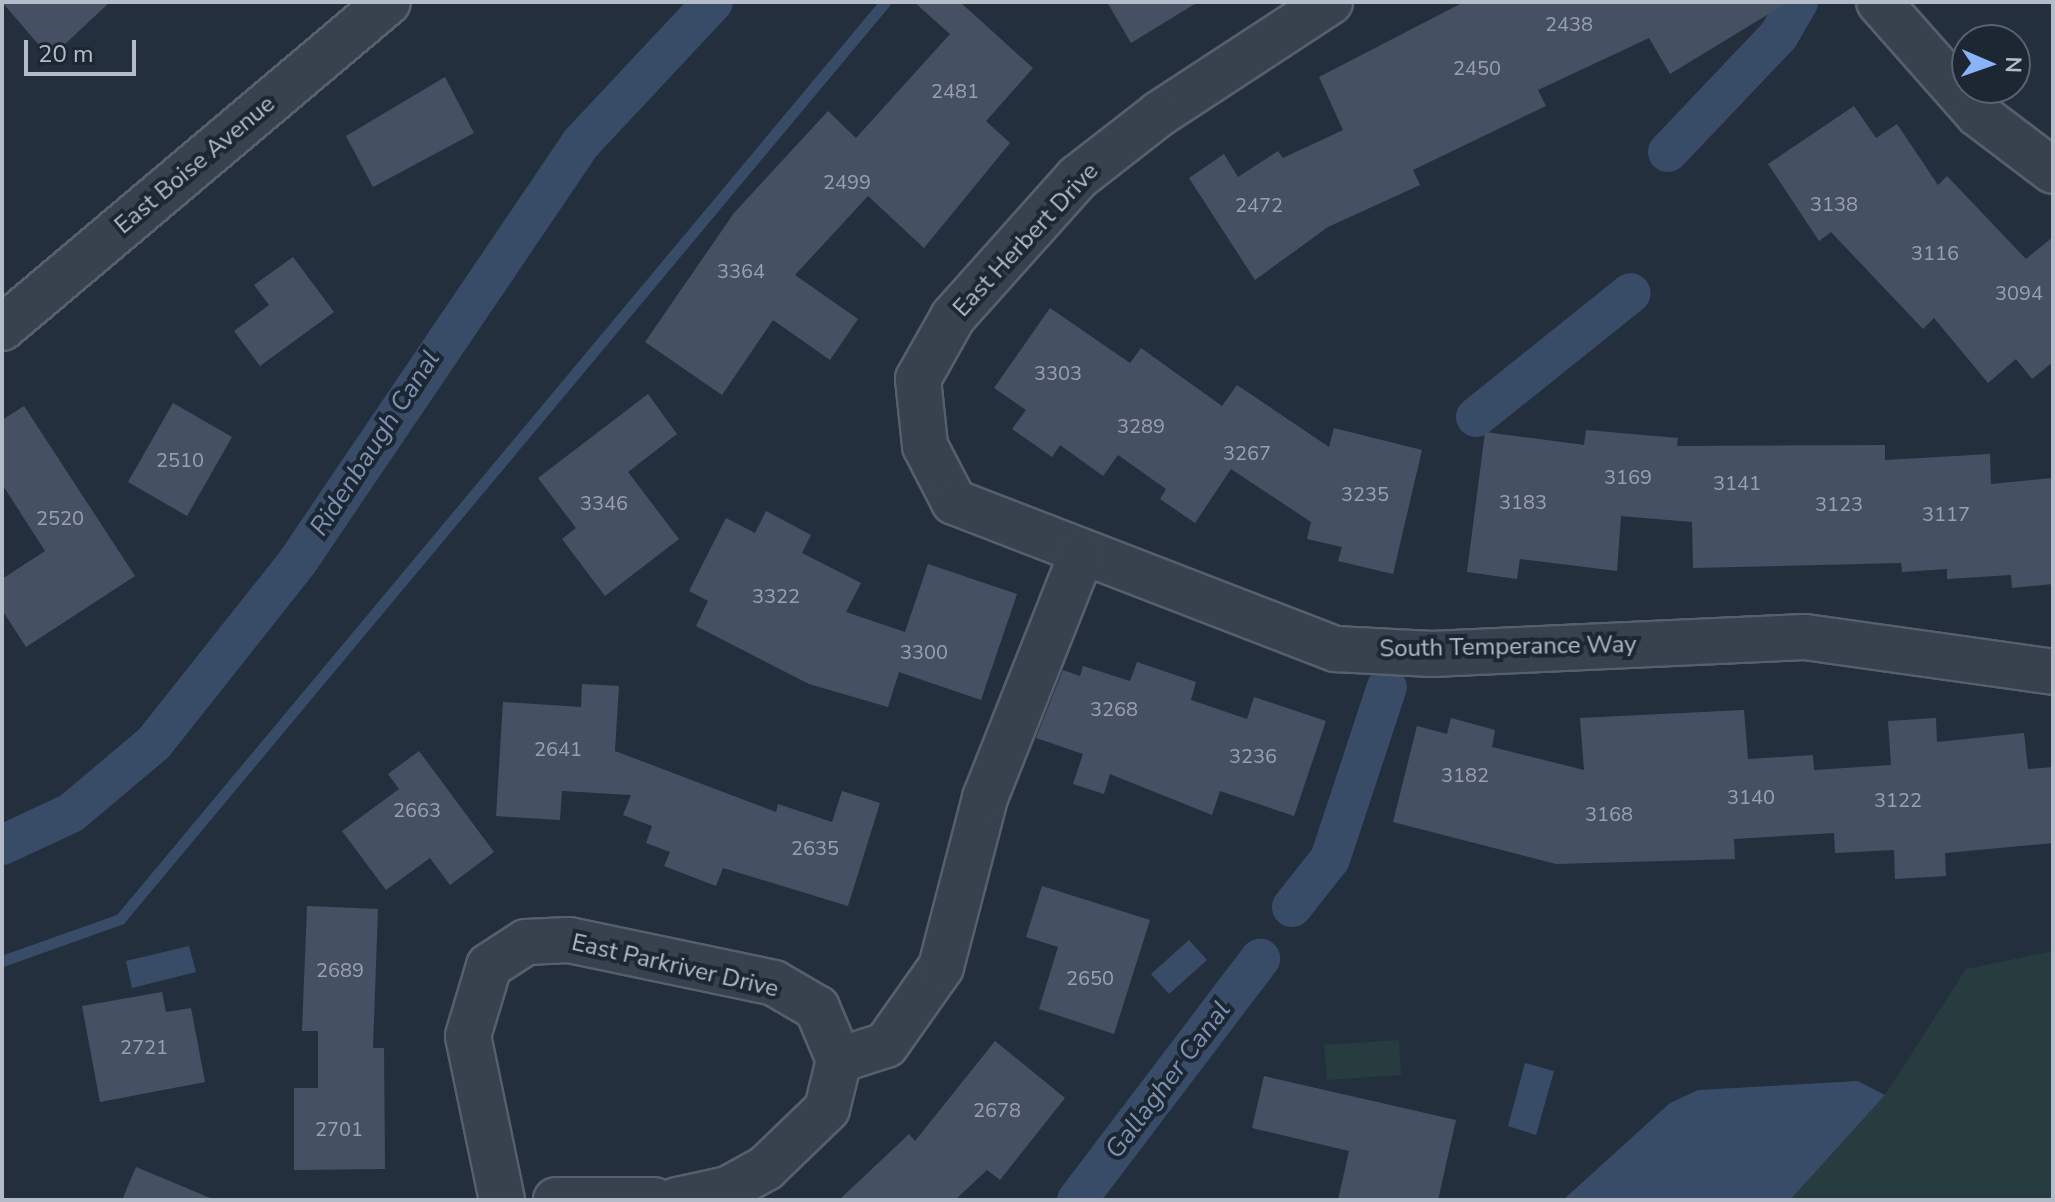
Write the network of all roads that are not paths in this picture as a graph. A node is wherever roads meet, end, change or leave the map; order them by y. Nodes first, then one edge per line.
1 (388, 2) edge
2 (1330, 2) edge
3 (1879, 2) edge
4 (2053, 171) edge
5 (2, 328) edge
6 (925, 446) joint
7 (1081, 556) junction
8 (2053, 672) edge
9 (839, 1060) junction
10 (502, 1200) edge
11 (556, 1200) edge
12 (654, 1200) edge
13 (677, 1200) edge

1 - 5 street, East Boise Avenue
2 - 6 street, East Herbert Drive
3 - 4 street
6 - 7 street, South Temperance Way
7 - 8 street, South Temperance Way
7 - 9 street
9 - 10 street, East Parkriver Drive
9 - 13 street
11 - 12 street

